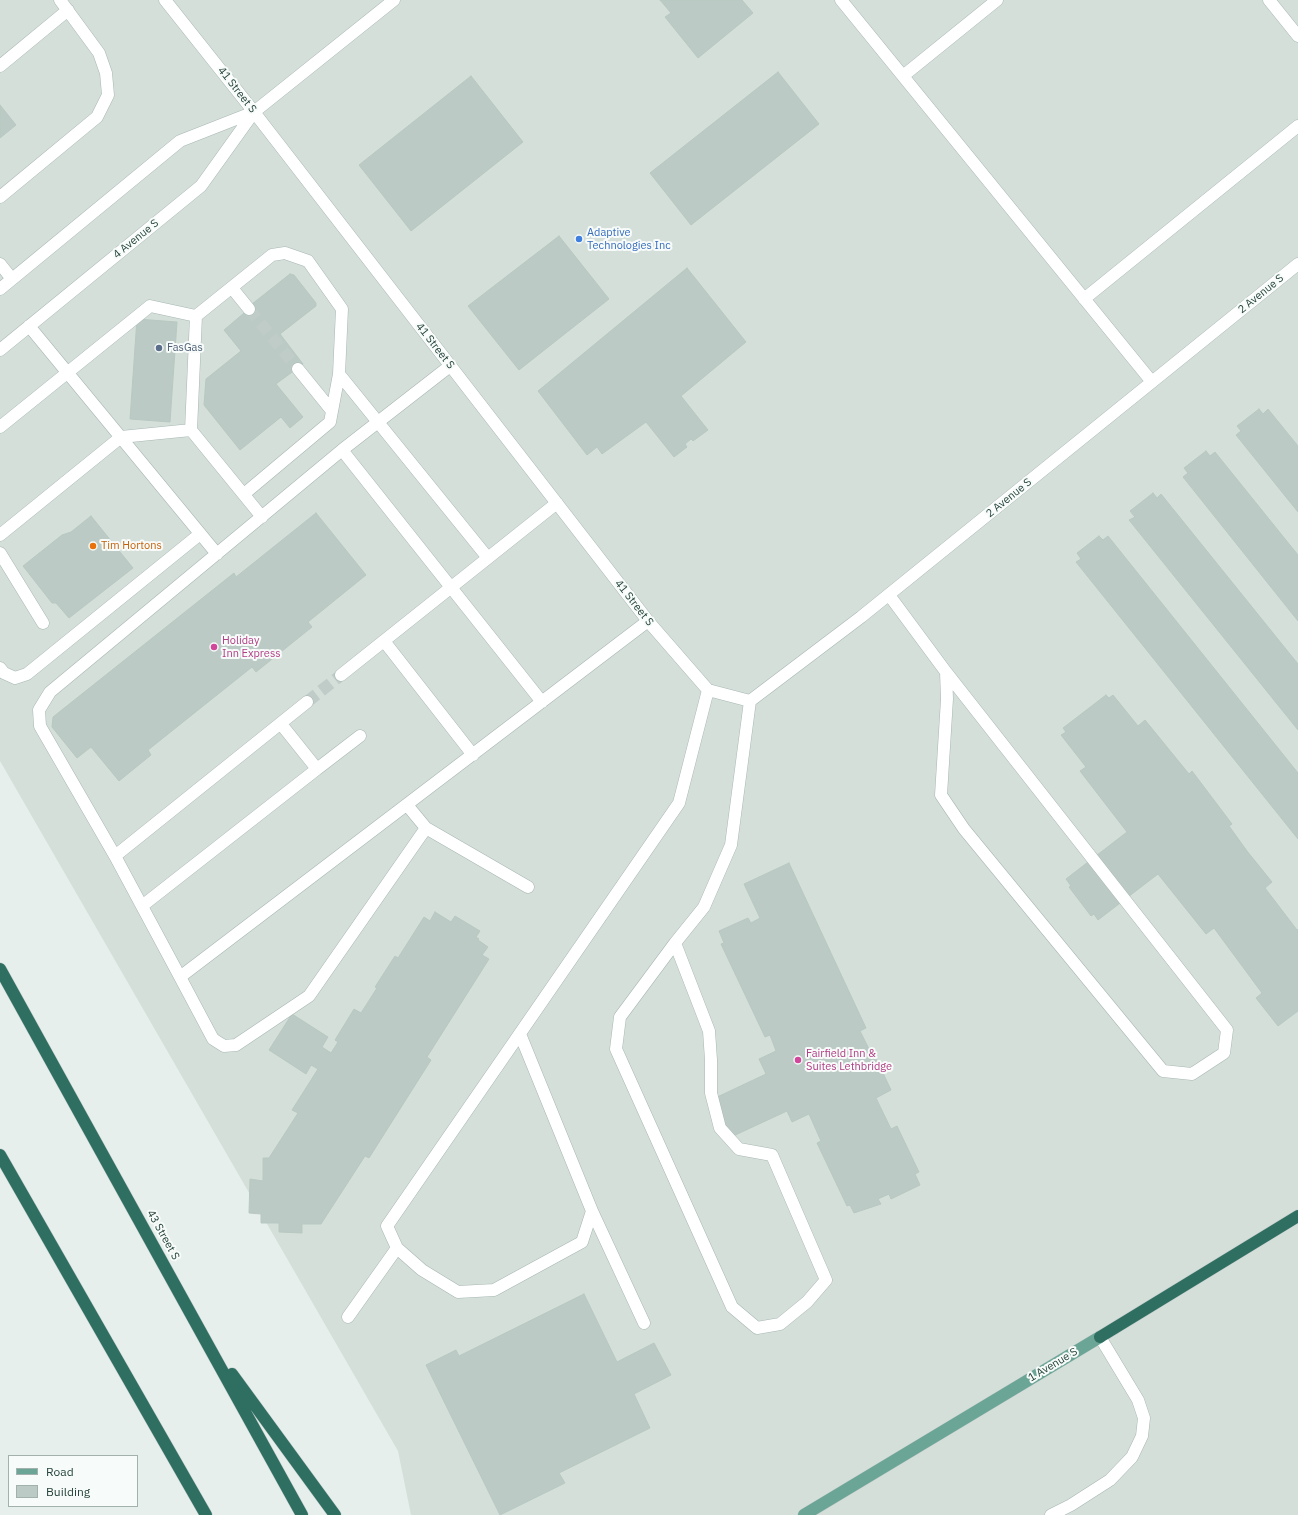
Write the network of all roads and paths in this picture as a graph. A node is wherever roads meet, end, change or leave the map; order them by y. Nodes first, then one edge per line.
1 (60, 0) edge
2 (165, 0) edge
3 (394, 0) edge
4 (841, 0) edge
5 (997, 0) edge
6 (1269, 0) edge
7 (68, 10) junction
8 (1298, 36) edge
9 (0, 66) edge
10 (903, 76) junction
11 (254, 112) junction
12 (1298, 126) edge
13 (0, 197) edge
14 (0, 264) edge
15 (1298, 264) edge
16 (12, 279) junction
17 (232, 288) junction
18 (0, 289) edge
19 (1084, 299) junction
20 (249, 309) tunnel mouth
21 (196, 316) junction
22 (29, 326) junction
23 (0, 350) edge
24 (450, 366) junction
25 (298, 369) tunnel mouth
26 (68, 373) junction
27 (339, 374) junction
28 (1152, 382) junction
29 (332, 411) junction
30 (378, 422) junction
31 (0, 427) edge
32 (192, 430) junction
33 (121, 437) junction
34 (342, 450) junction
35 (244, 494) junction
36 (557, 503) junction
37 (262, 516) junction
38 (0, 534) edge
39 (200, 534) junction
40 (0, 553) edge
41 (217, 554) junction
42 (488, 558) junction
43 (452, 587) junction
44 (889, 595) junction
45 (648, 621) junction
46 (43, 623) dead end
47 (384, 641) junction
48 (0, 668) edge
49 (946, 672) junction
50 (342, 675) tunnel mouth
51 (708, 690) junction
52 (750, 701) junction
53 (307, 702) tunnel mouth
54 (542, 702) junction
55 (281, 724) junction
56 (360, 736) dead end
57 (473, 755) junction
58 (317, 769) junction
59 (407, 805) junction
60 (426, 828) junction
61 (115, 856) junction
62 (528, 887) dead end
63 (142, 906) junction
64 (675, 943) junction
65 (0, 969) edge
66 (180, 977) junction
67 (520, 1034) junction
68 (0, 1155) edge
69 (592, 1211) junction
70 (1298, 1216) edge
71 (397, 1248) junction
72 (348, 1317) dead end
73 (644, 1323) dead end
74 (201, 1331) junction
75 (1100, 1337) junction
76 (184, 1476) junction
77 (201, 1515) edge
78 (206, 1515) edge
79 (302, 1515) edge
80 (334, 1515) edge
81 (804, 1515) edge
82 (1051, 1515) edge

1 - 7 street
2 - 11 street, 41 Street S
3 - 11 street, 4 Avenue S
4 - 10 street
5 - 10 street
6 - 8 street
7 - 9 street
7 - 13 street
10 - 19 street
11 - 16 street, 4 Avenue S
11 - 22 street, 4 Avenue S
11 - 24 street, 41 Street S
12 - 19 street
14 - 16 street
15 - 28 street, 2 Avenue S
16 - 18 street, 4 Avenue S
17 - 20 street
17 - 21 street
17 - 27 street
19 - 28 street
21 - 26 street
21 - 32 street
22 - 23 street, 4 Avenue S
22 - 26 street
24 - 30 street
24 - 36 street, 41 Street S
25 - 29 street
26 - 31 street
26 - 33 street
27 - 29 street
27 - 30 street
28 - 44 street, 2 Avenue S
29 - 35 street
30 - 34 street
30 - 42 street
32 - 33 street
32 - 35 street
33 - 38 street
33 - 39 street
34 - 37 street
34 - 43 street
35 - 37 street
36 - 42 street
36 - 45 street, 41 Street S
37 - 41 street
39 - 41 street
39 - 48 street
40 - 46 street
41 - 61 street
42 - 43 street
43 - 47 street
43 - 54 street
44 - 49 street
44 - 52 street, 2 Avenue S
45 - 51 street, 41 Street S
45 - 54 street
47 - 50 street
47 - 57 street
49 - 49 street
51 - 52 street
51 - 67 street
52 - 64 street
53 - 55 street
54 - 57 street
55 - 58 street
55 - 61 street
56 - 58 street
57 - 59 street
58 - 63 street
59 - 60 street
59 - 66 street
60 - 62 street
60 - 66 street
61 - 63 street
63 - 66 street
64 - 64 street
65 - 74 highway, 43 Street S
67 - 69 street
67 - 71 street
68 - 76 highway
69 - 71 street
69 - 73 street
70 - 75 highway
71 - 72 street
74 - 79 highway, 43 Street S
74 - 80 highway
75 - 81 main road, 1 Avenue S
75 - 82 street
76 - 77 highway
76 - 78 highway

